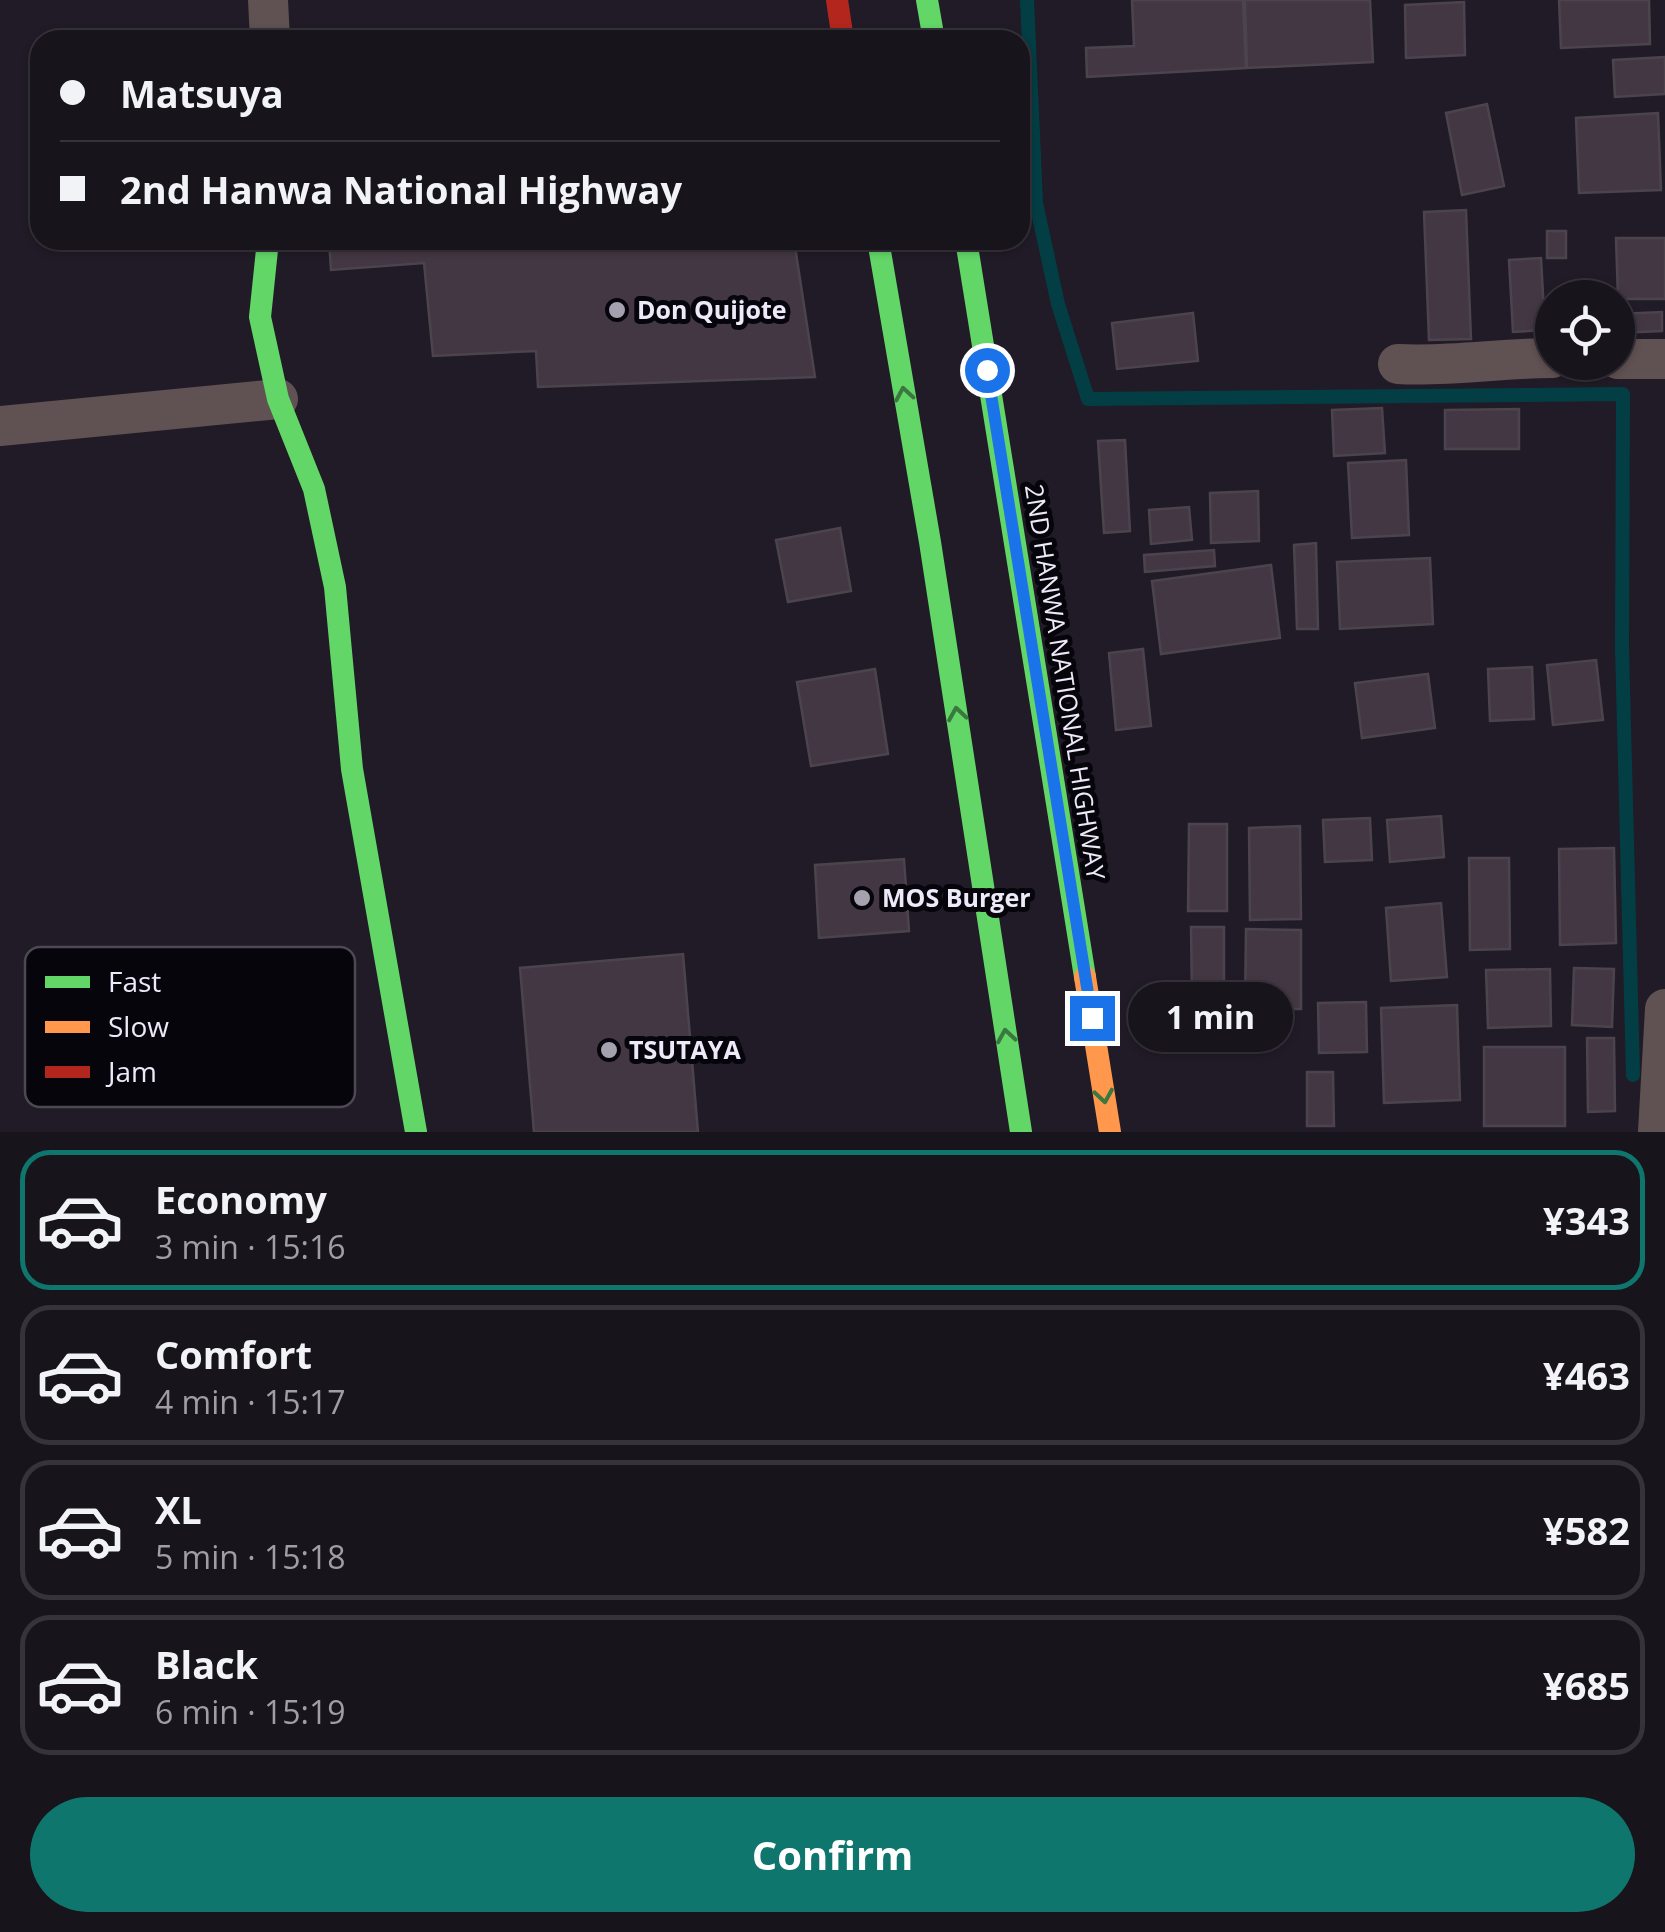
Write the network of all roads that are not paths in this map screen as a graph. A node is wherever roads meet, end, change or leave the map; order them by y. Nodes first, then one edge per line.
1 (268, 0) edge
2 (836, 0) edge
3 (927, 0) edge
4 (270, 30) edge
5 (842, 30) edge
6 (932, 30) edge
7 (267, 250) edge
8 (880, 250) edge
9 (968, 250) edge
10 (1535, 358) edge
11 (1635, 358) edge
12 (1665, 359) edge
13 (1398, 364) dead end
14 (278, 399) junction
15 (0, 426) edge
16 (1665, 1010) edge
17 (416, 1132) edge
18 (1021, 1132) edge
19 (1110, 1132) edge
20 (1658, 1132) edge

1 - 4 street
2 - 5 main road
3 - 6 main road
7 - 14 main road
18 -> 8 main road
9 -> 19 main road, 2ND HANWA NATIONAL HIGHWAY
10 - 13 street
11 - 12 street
14 - 15 street
14 - 17 main road
16 - 20 street

